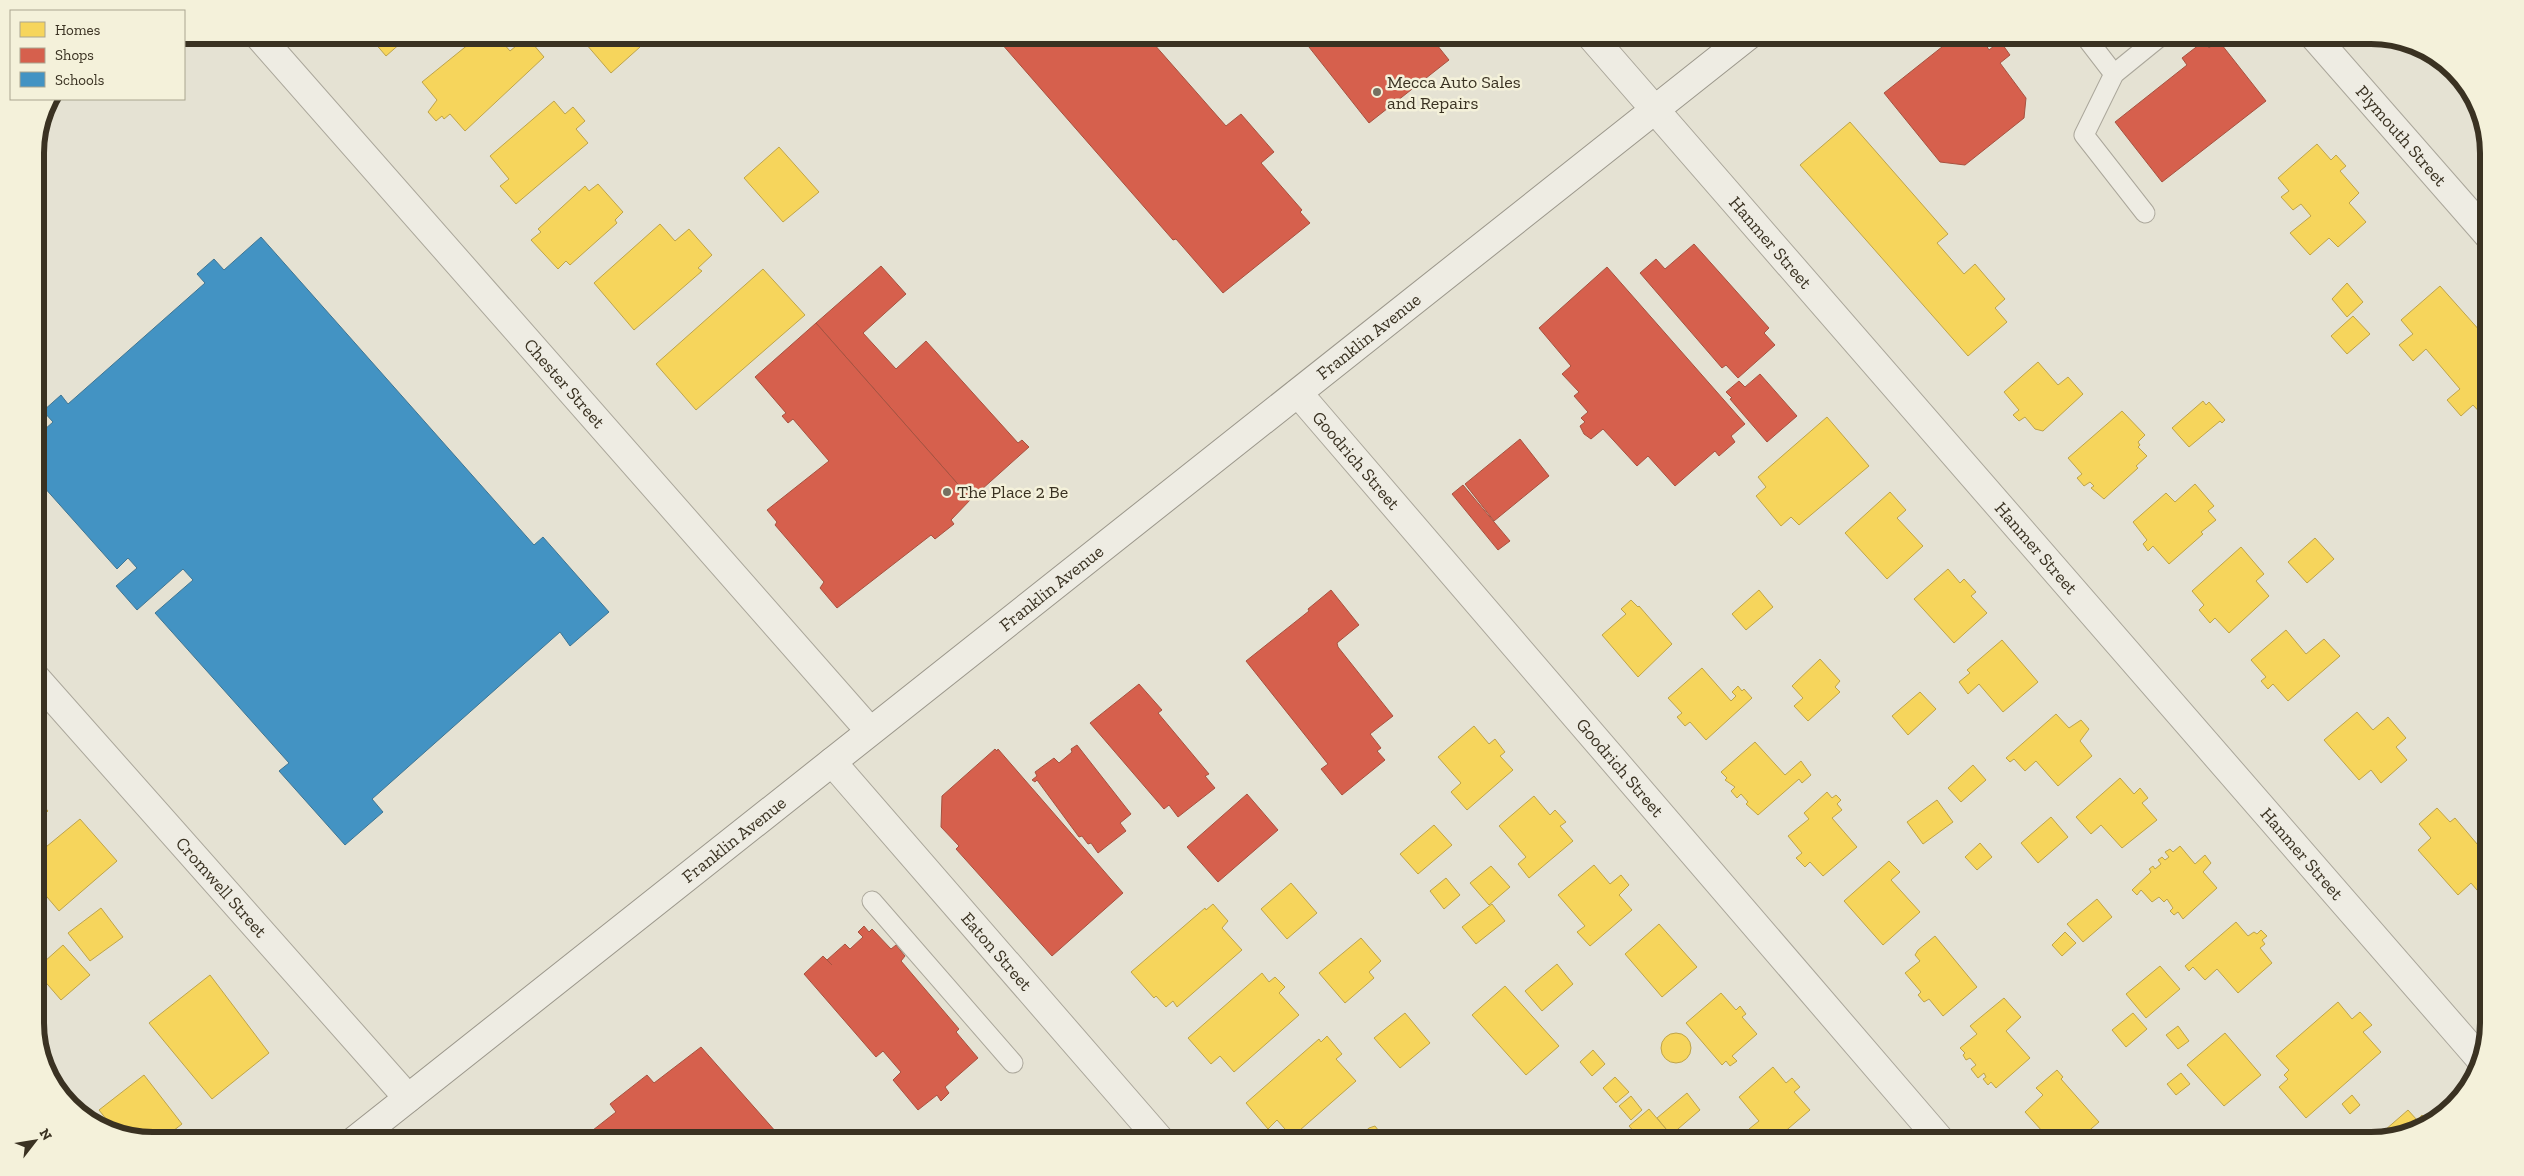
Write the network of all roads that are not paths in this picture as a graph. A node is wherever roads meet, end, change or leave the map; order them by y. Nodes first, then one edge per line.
1 (266, 44) edge
2 (1598, 44) edge
3 (1738, 44) edge
4 (2091, 44) edge
5 (2151, 44) edge
6 (2321, 44) edge
7 (2114, 74) junction
8 (1655, 110) junction
9 (2145, 213) dead end
10 (2480, 226) edge
11 (1298, 393) junction
12 (44, 687) edge
13 (870, 731) junction
14 (832, 762) junction
15 (872, 901) dead end
16 (2476, 1054) edge
17 (1013, 1063) dead end
18 (408, 1098) junction
19 (365, 1132) edge
20 (1153, 1132) edge
21 (1933, 1132) edge

1 - 13 street, Chester Street
2 - 8 street, Hanmer Street
3 - 8 street, Franklin Avenue
4 - 7 lane
5 - 7 lane
6 - 10 street, Plymouth Street
7 - 9 lane
8 - 11 street, Franklin Avenue
8 - 16 street, Hanmer Street
11 - 13 street, Franklin Avenue
11 - 21 street, Goodrich Street
12 - 18 street, Cromwell Street
13 - 14 street, Franklin Avenue
14 - 18 street, Franklin Avenue
14 - 20 street, Eaton Street
15 - 17 lane
18 - 19 street, Franklin Avenue

